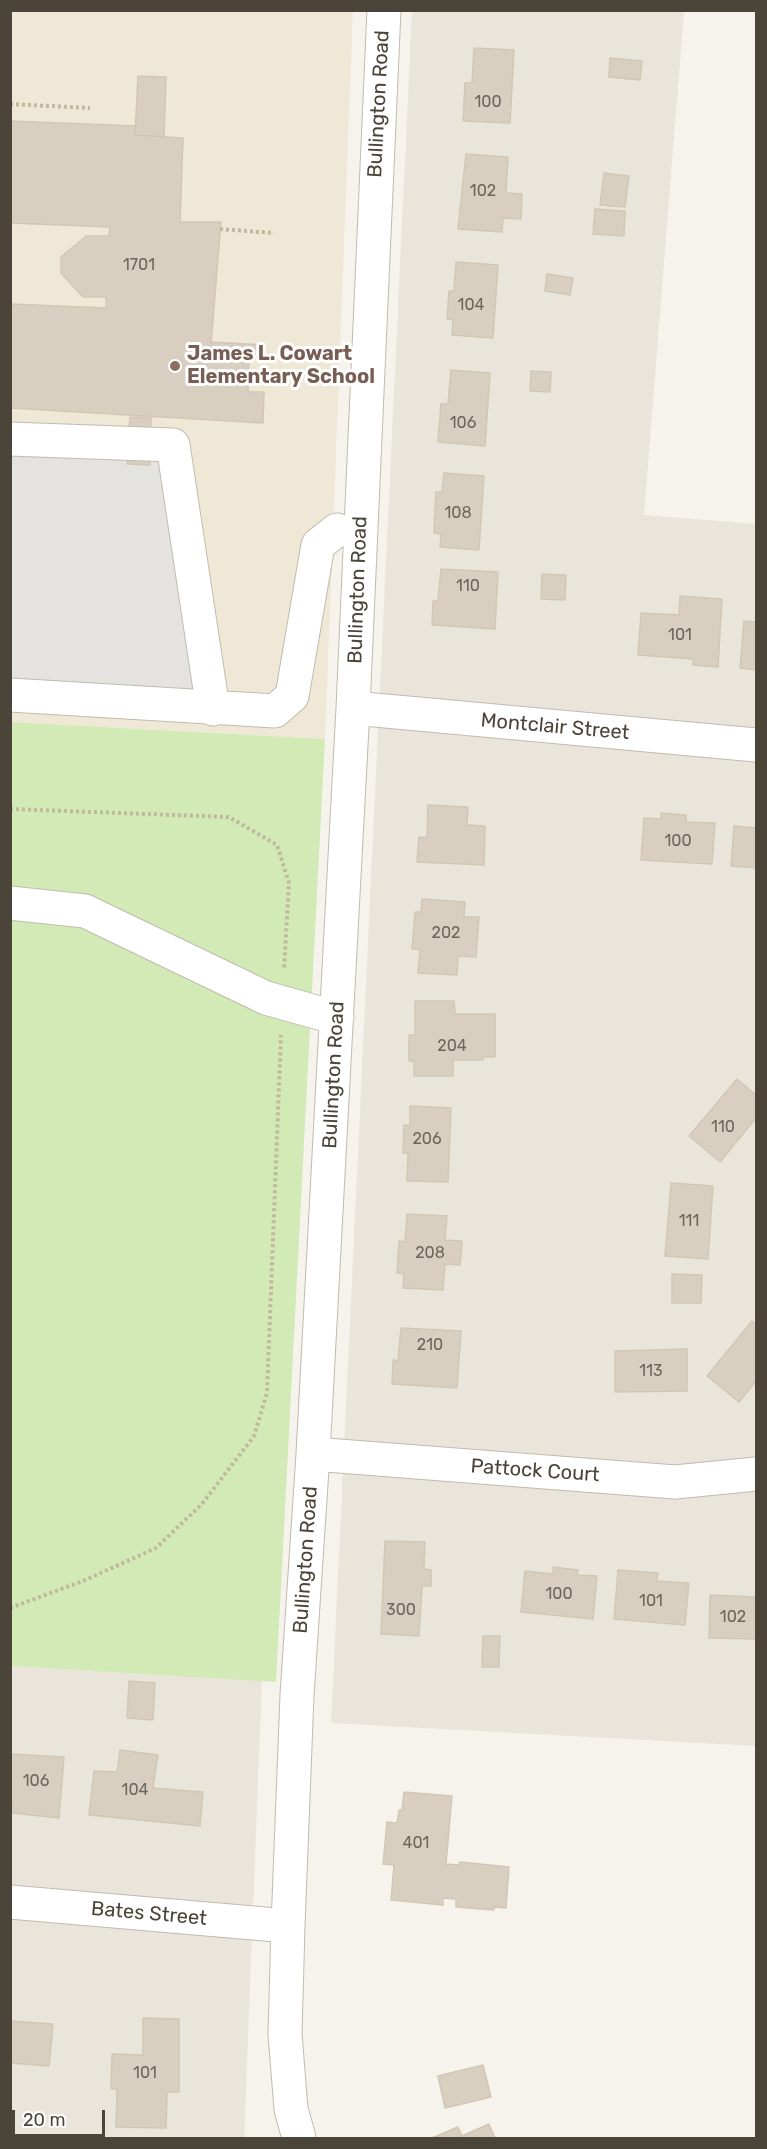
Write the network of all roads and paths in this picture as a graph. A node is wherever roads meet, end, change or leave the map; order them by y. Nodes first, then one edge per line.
1 (384, 10) edge
2 (10, 104) edge
3 (90, 108) dead end
4 (220, 229) dead end
5 (274, 233) dead end
6 (10, 439) edge
7 (337, 530) dead end
8 (10, 695) edge
9 (353, 708) junction
10 (213, 709) junction
11 (756, 745) edge
12 (10, 809) edge
13 (10, 903) edge
14 (283, 1002) junction
15 (337, 1018) junction
16 (313, 1454) junction
17 (756, 1474) edge
18 (10, 1608) edge
19 (10, 1902) edge
20 (288, 1926) junction
21 (299, 2139) edge

1 - 9 street, Bullington Road
2 - 3 path
4 - 5 path
6 - 10 street
7 - 10 street
8 - 10 street
9 - 11 street, Montclair Street
9 - 15 street, Bullington Road
12 - 14 path
13 - 14 street
14 - 15 street
14 - 18 path
15 - 16 street, Bullington Road
16 - 17 street, Pattock Court
16 - 20 street, Bullington Road
19 - 20 street, Bates Street
20 - 21 street, Bullington Road

